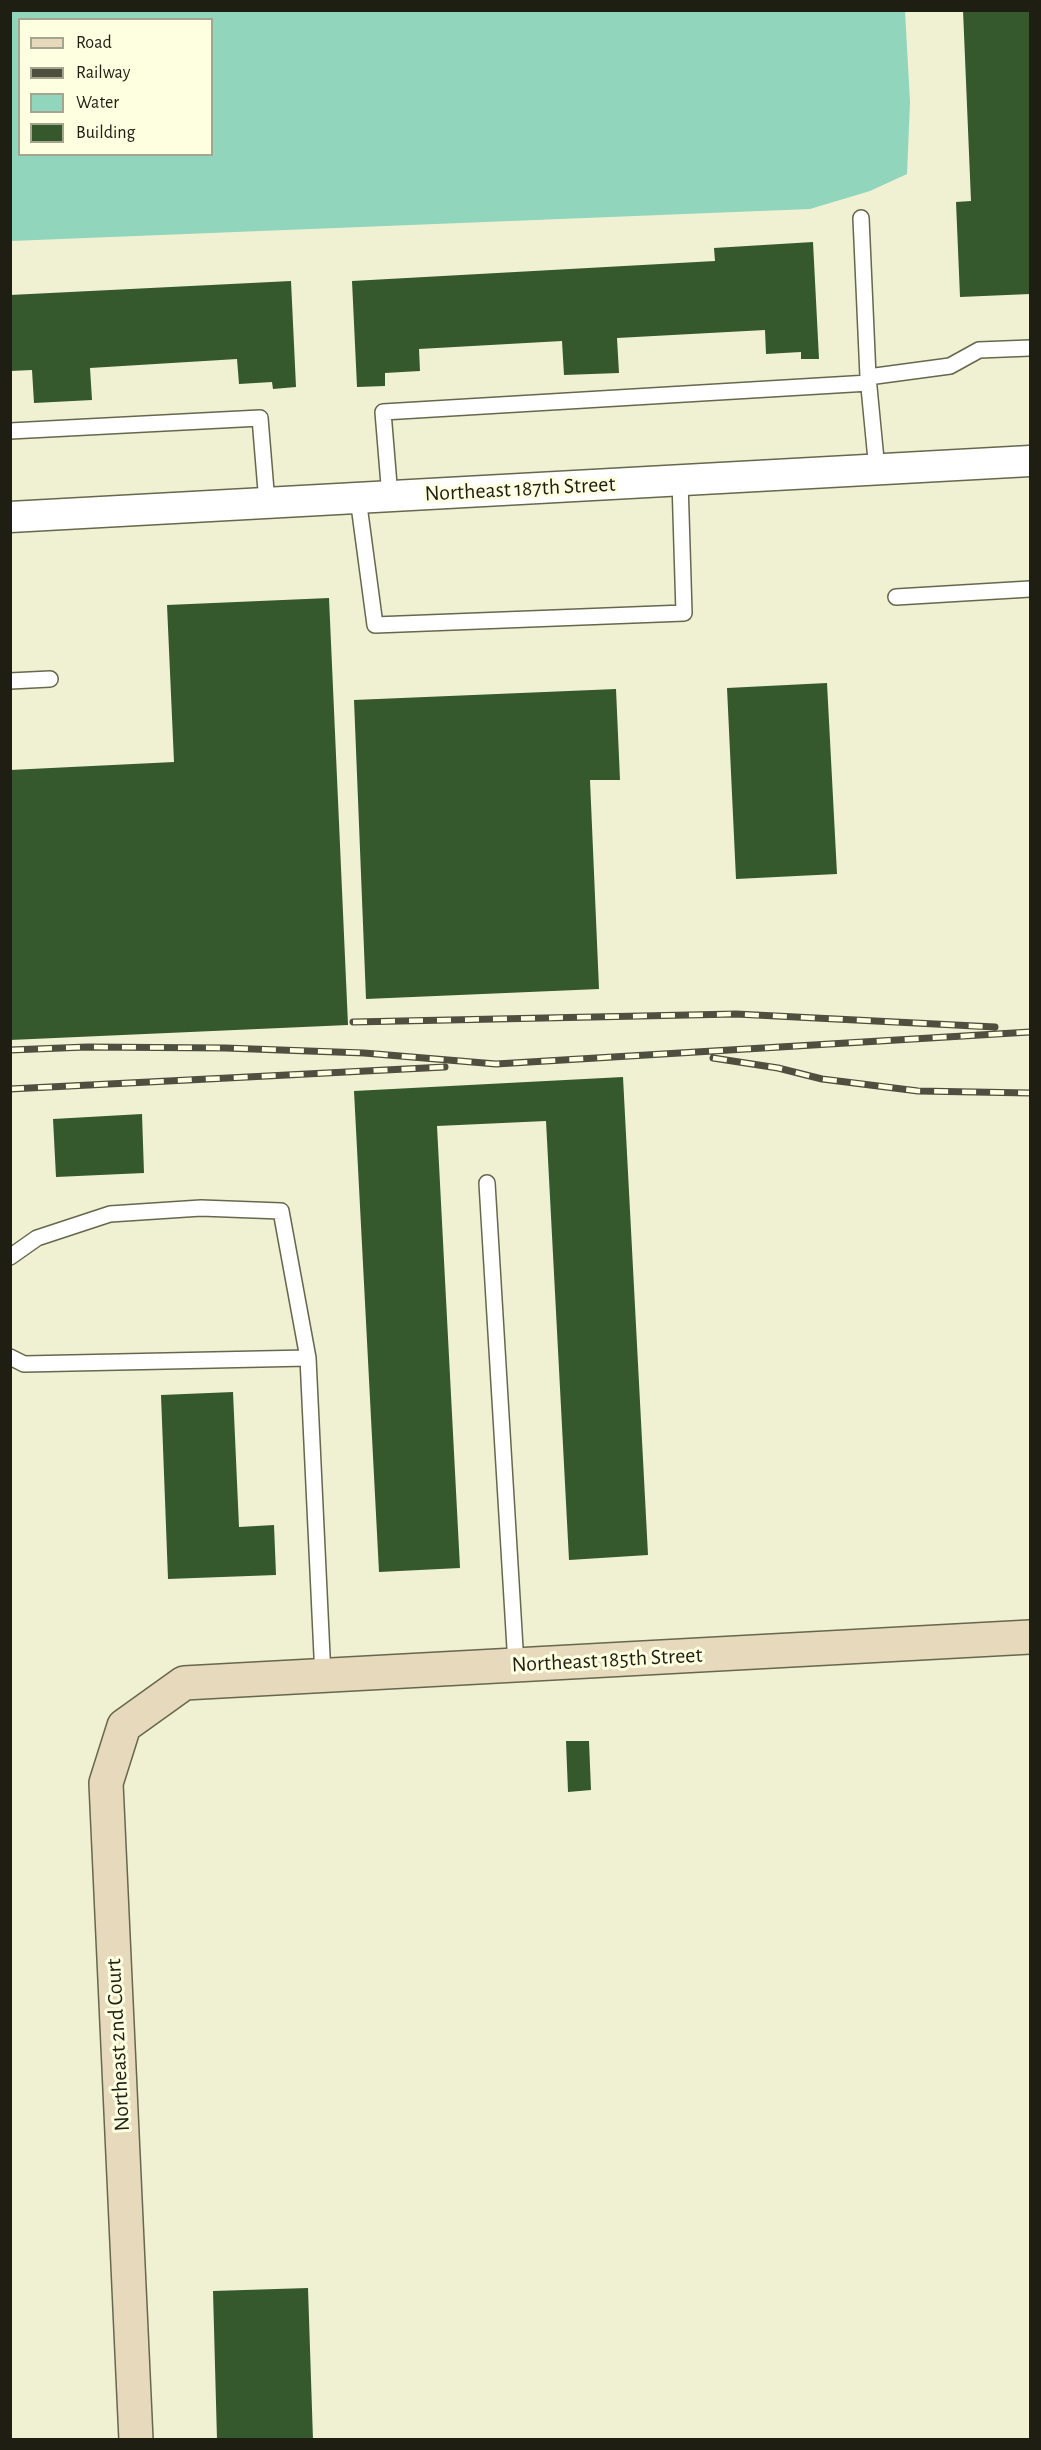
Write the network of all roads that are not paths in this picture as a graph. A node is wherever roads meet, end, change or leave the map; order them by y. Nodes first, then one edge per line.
1 (861, 218) dead end
2 (1030, 348) edge
3 (869, 380) junction
4 (10, 431) edge
5 (1030, 462) edge
6 (876, 470) junction
7 (680, 481) junction
8 (390, 497) junction
9 (358, 498) junction
10 (267, 503) junction
11 (10, 518) edge
12 (1030, 589) edge
13 (896, 597) dead end
14 (50, 679) dead end
15 (10, 681) edge
16 (487, 1183) dead end
17 (10, 1257) edge
18 (10, 1358) edge
19 (308, 1358) junction
20 (1030, 1637) edge
21 (516, 1665) junction
22 (323, 1677) junction
23 (184, 1683) joint
24 (136, 2439) edge

1 - 3 lane
2 - 3 lane
3 - 6 lane
3 - 8 lane
4 - 10 lane
5 - 6 street, Northeast 187th Street
6 - 7 street, Northeast 187th Street
7 - 8 street, Northeast 187th Street
7 - 9 lane
8 - 9 street, Northeast 187th Street
9 - 10 street, Northeast 187th Street
10 - 11 street, Northeast 187th Street
12 - 13 lane
14 - 15 lane
16 - 21 lane
17 - 19 lane
18 - 19 lane
19 - 22 lane
20 - 21 street, Northeast 185th Street
21 - 22 street, Northeast 185th Street
22 - 23 street, Northeast 185th Street
23 - 24 street, Northeast 2nd Court

